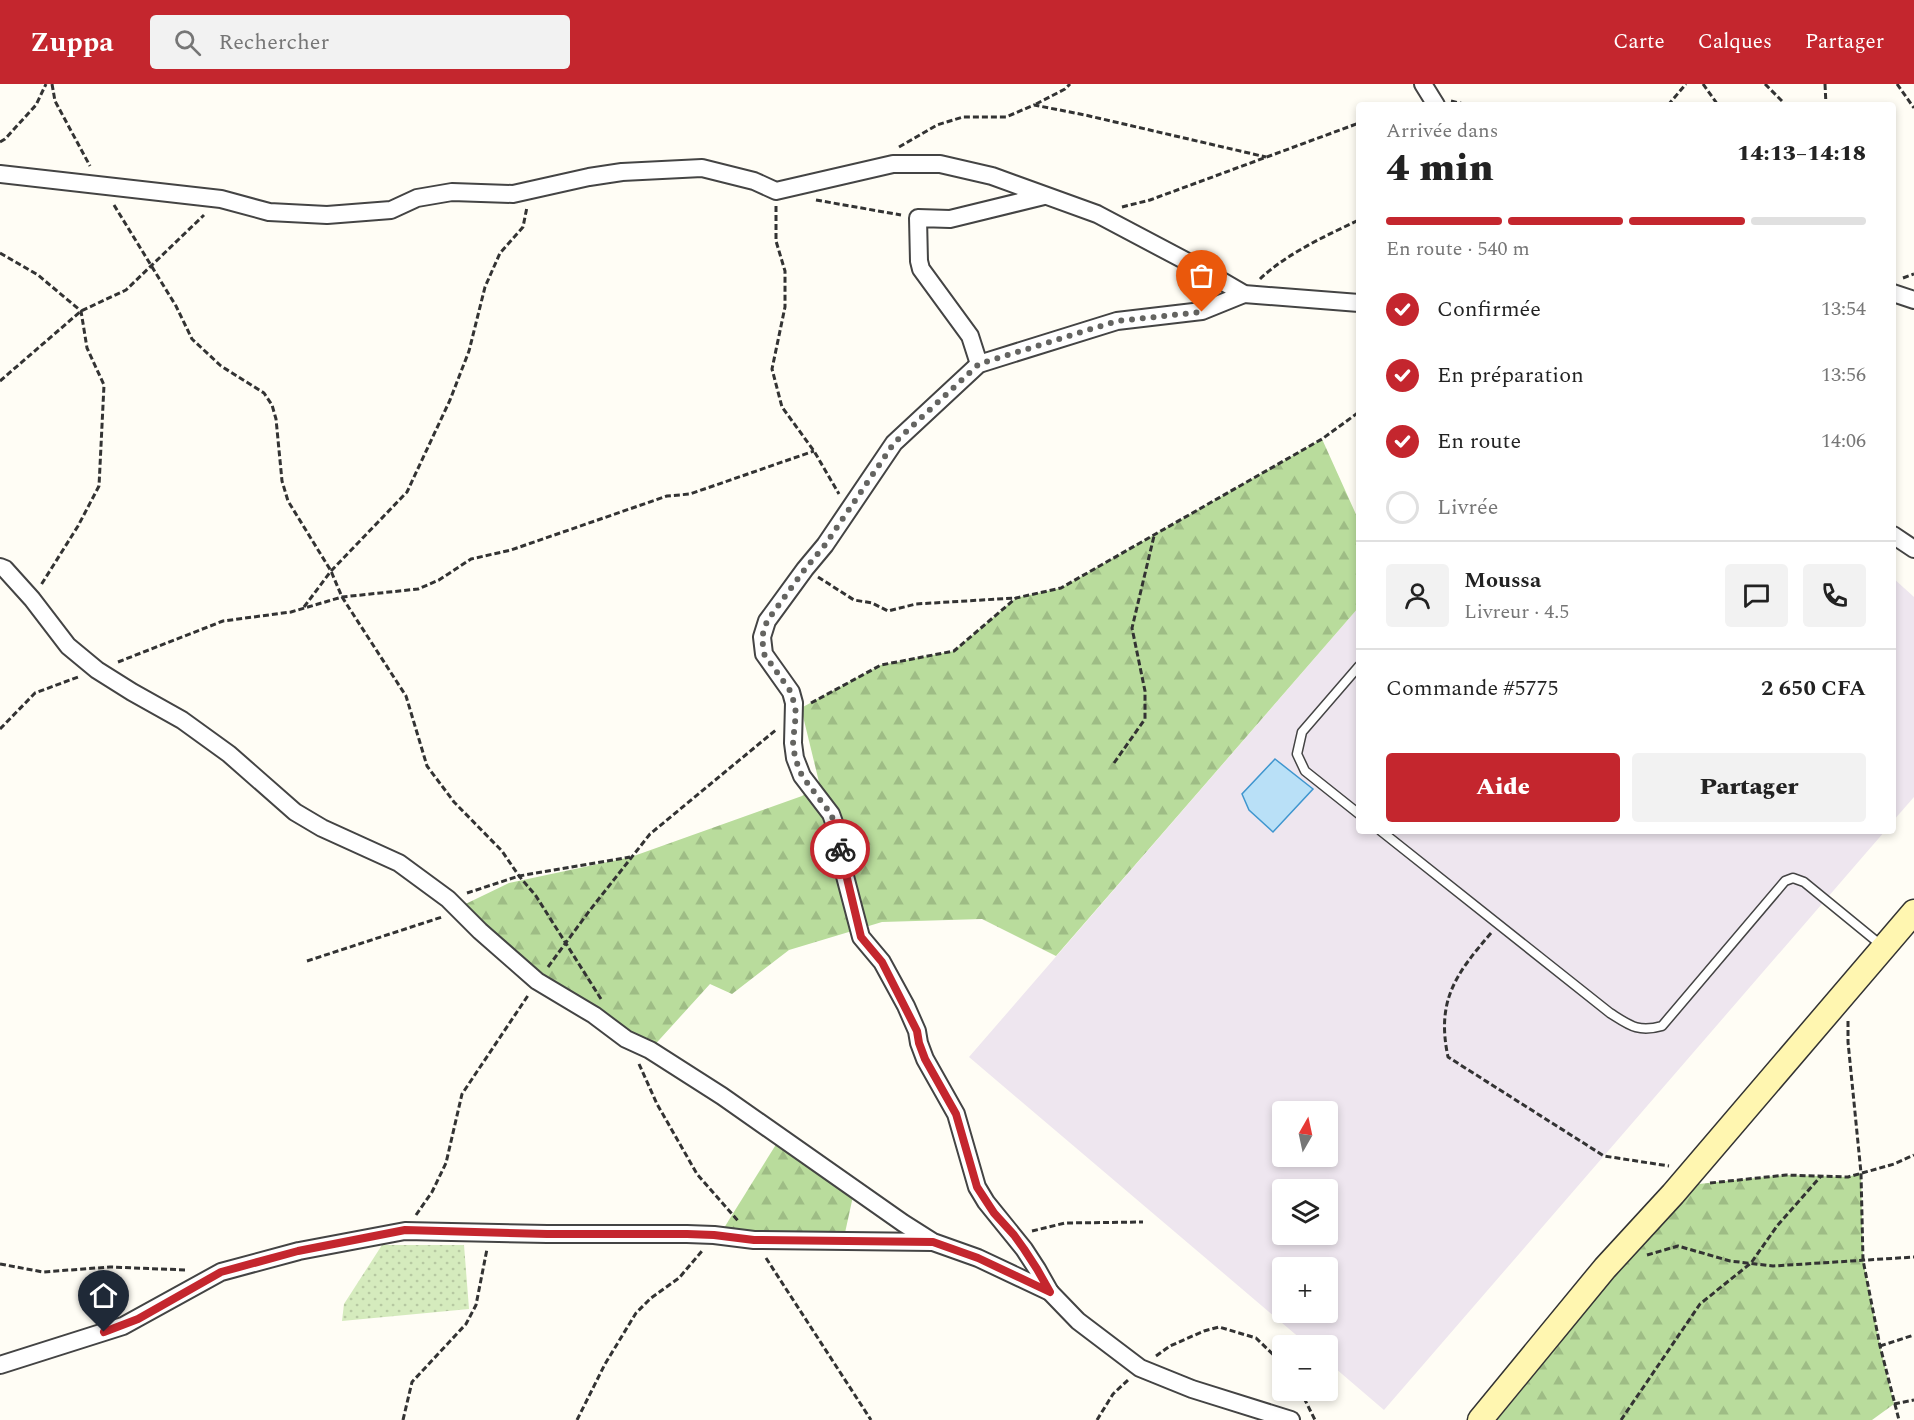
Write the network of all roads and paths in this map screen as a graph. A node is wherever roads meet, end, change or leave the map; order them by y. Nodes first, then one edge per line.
1 (46, 84) edge
2 (52, 84) edge
3 (1070, 84) edge
4 (1423, 84) edge
5 (1686, 84) edge
6 (1702, 84) edge
7 (1765, 84) edge
8 (1825, 84) edge
9 (1897, 84) edge
10 (1434, 102) edge
11 (1671, 102) edge
12 (1716, 102) edge
13 (1783, 102) edge
14 (1826, 102) edge
15 (1034, 105) junction
16 (1914, 108) edge
17 (1356, 124) edge
18 (0, 142) edge
19 (893, 153) dead end
20 (1266, 157) junction
21 (0, 174) edge
22 (101, 185) junction
23 (530, 190) junction
24 (776, 191) junction
25 (1044, 196) junction
26 (221, 199) junction
27 (810, 199) dead end
28 (1097, 213) junction
29 (918, 218) junction
30 (1356, 221) edge
31 (0, 253) edge
32 (152, 266) junction
33 (1244, 294) junction
34 (1896, 294) edge
35 (1914, 300) edge
36 (1356, 303) edge
37 (81, 310) junction
38 (979, 364) junction
39 (0, 381) edge
40 (1356, 414) edge
41 (814, 451) junction
42 (849, 511) junction
43 (1154, 534) junction
44 (1896, 537) edge
45 (1914, 549) edge
46 (0, 567) edge
47 (805, 569) junction
48 (331, 571) junction
49 (342, 597) junction
50 (1017, 598) junction
51 (32, 599) junction
52 (303, 609) junction
53 (1356, 669) edge
54 (97, 670) junction
55 (796, 713) junction
56 (0, 729) edge
57 (1114, 764) dead end
58 (1356, 812) edge
59 (1385, 834) edge
60 (632, 857) junction
61 (519, 876) junction
62 (448, 899) junction
63 (460, 912) junction
64 (1914, 912) edge
65 (1498, 924) junction
66 (566, 944) junction
67 (1884, 947) junction
68 (307, 961) dead end
69 (537, 981) junction
70 (604, 1004) dead end
71 (1848, 1020) dead end
72 (626, 1039) junction
73 (1914, 1155) edge
74 (1694, 1168) junction
75 (1861, 1173) junction
76 (1821, 1176) junction
77 (1673, 1194) junction
78 (1143, 1222) dead end
79 (405, 1230) junction
80 (489, 1233) junction
81 (714, 1235) junction
82 (1014, 1235) junction
83 (754, 1240) junction
84 (933, 1242) junction
85 (1647, 1255) dead end
86 (1914, 1257) edge
87 (1863, 1260) junction
88 (1751, 1263) junction
89 (0, 1264) edge
90 (188, 1270) dead end
91 (1050, 1292) junction
92 (1914, 1335) edge
93 (1880, 1346) junction
94 (1272, 1353) edge
95 (0, 1365) edge
96 (1140, 1368) junction
97 (1914, 1400) edge
98 (1306, 1401) edge
99 (1894, 1404) junction
100 (403, 1420) edge
101 (577, 1420) edge
102 (871, 1420) edge
103 (1097, 1420) edge
104 (1291, 1420) edge
105 (1315, 1420) edge
106 (1480, 1420) edge
107 (1621, 1420) edge
108 (1899, 1420) edge

1 - 18 path
2 - 22 path
3 - 15 path
4 - 10 street
5 - 11 path
6 - 12 path
7 - 13 path
8 - 14 path
9 - 16 path
15 - 19 path
15 - 20 path
17 - 20 path
20 - 28 path
21 - 22 street
22 - 26 street
22 - 32 path
23 - 24 street
23 - 26 street
23 - 48 path
24 - 25 street
24 - 41 path
25 - 28 street
25 - 29 street
26 - 32 path
27 - 29 path
28 - 33 street
29 - 38 street
30 - 33 path
31 - 37 path
32 - 37 path
32 - 48 path
33 - 36 street
33 - 38 street
34 - 35 street
37 - 39 path
37 - 51 path
38 - 42 street
40 - 43 path
41 - 42 path
41 - 49 path
42 - 47 street
43 - 50 path
43 - 57 path
44 - 45 street
46 - 51 street
47 - 50 path
47 - 55 street
48 - 49 path
48 - 52 path
49 - 52 path
49 - 61 path
50 - 55 path
51 - 54 street
52 - 54 path
53 - 58 lane
54 - 56 path
54 - 62 street
55 - 60 path
55 - 82 street
59 - 65 lane
60 - 61 path
60 - 66 path
61 - 62 path
61 - 66 path
62 - 63 street
63 - 68 path
63 - 69 street
64 - 67 street
65 - 67 lane
65 - 74 path
66 - 69 path
66 - 70 path
67 - 74 street
69 - 72 street
69 - 79 path
71 - 75 path
72 - 83 path
72 - 84 street
73 - 75 path
74 - 77 street
75 - 76 path
75 - 87 path
76 - 77 path
76 - 88 path
77 - 106 street
78 - 82 path
79 - 80 street
79 - 95 street
80 - 81 street
80 - 100 path
81 - 83 street
81 - 101 path
82 - 91 street
83 - 84 street
83 - 102 path
84 - 91 street
85 - 88 path
86 - 87 path
87 - 88 path
87 - 93 path
88 - 107 path
89 - 90 path
91 - 96 street
92 - 93 path
93 - 99 path
94 - 96 path
96 - 103 path
96 - 104 street
97 - 99 path
98 - 105 path
99 - 108 path

